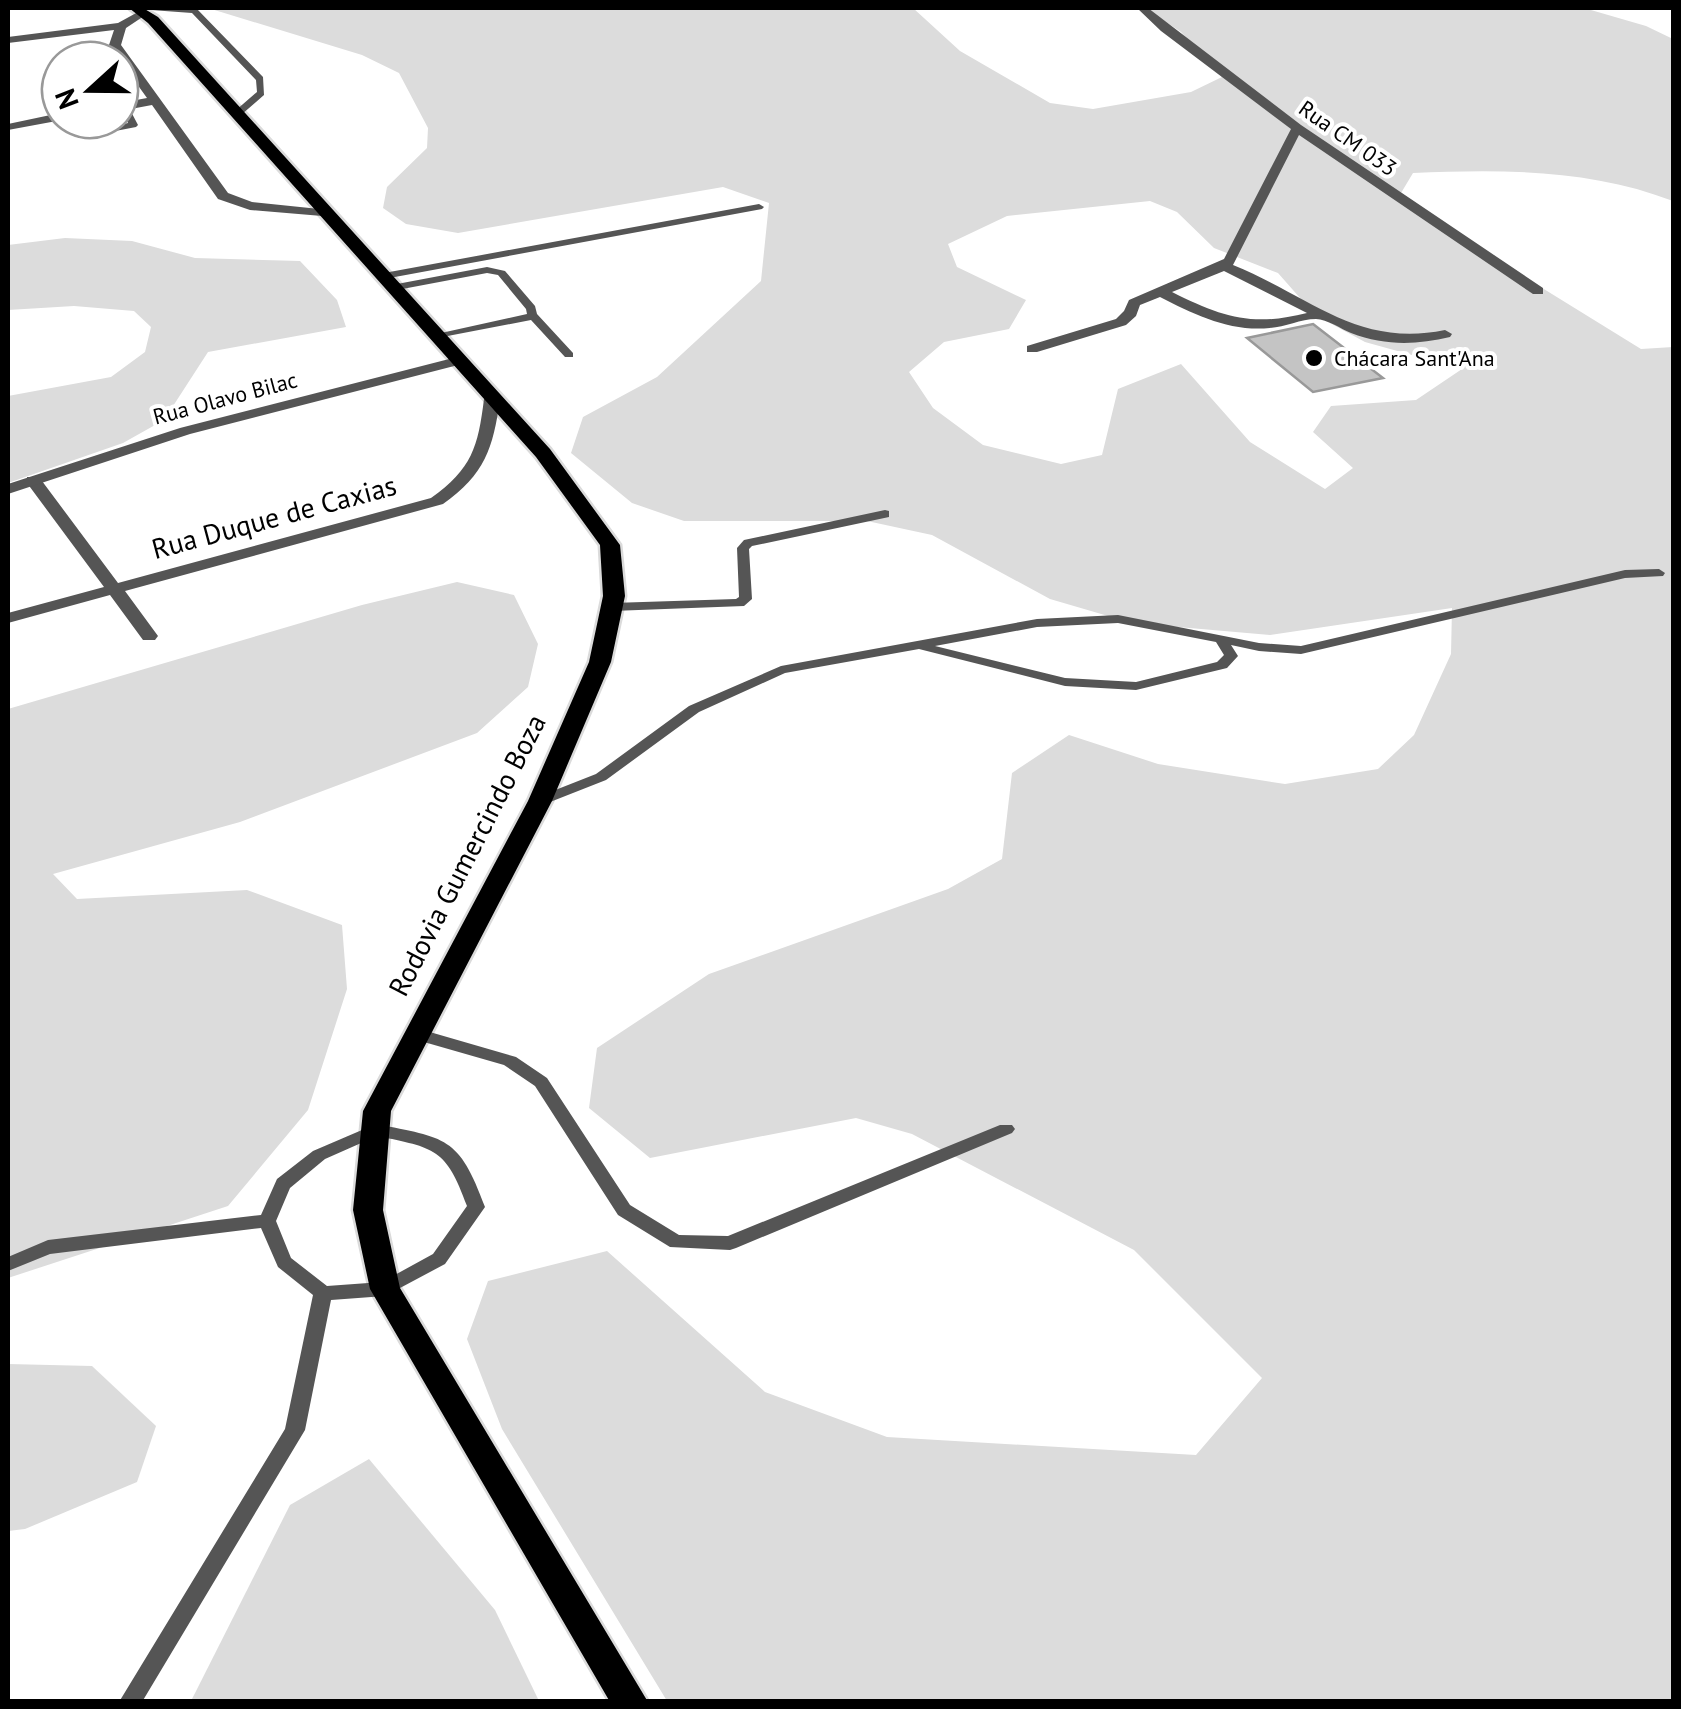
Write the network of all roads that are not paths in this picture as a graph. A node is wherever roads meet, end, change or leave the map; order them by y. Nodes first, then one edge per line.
1 (1142, 8) edge
2 (147, 11) edge
3 (121, 26) junction
4 (8, 40) edge
5 (154, 101) junction
6 (140, 103) edge
7 (238, 113) junction
8 (40, 121) edge
9 (8, 127) edge
10 (1297, 128) junction
11 (760, 208) dead end
12 (329, 214) junction
13 (1224, 266) junction
14 (390, 282) junction
15 (1160, 290) junction
16 (1538, 292) dead end
17 (1323, 313) junction
18 (532, 314) junction
19 (1444, 334) dead end
20 (436, 337) junction
21 (1032, 349) dead end
22 (568, 354) dead end
23 (457, 361) junction
24 (492, 399) junction
25 (33, 480) junction
26 (8, 490) edge
27 (885, 514) dead end
28 (1659, 573) dead end
29 (111, 590) junction
30 (612, 608) junction
31 (8, 618) edge
32 (148, 636) dead end
33 (1220, 640) junction
34 (916, 645) junction
35 (540, 801) junction
36 (416, 1034) junction
37 (1006, 1128) dead end
38 (376, 1130) junction
39 (267, 1221) junction
40 (8, 1264) edge
41 (385, 1289) junction
42 (323, 1293) junction
43 (130, 1702) edge
44 (630, 1702) edge

1 - 10 street, Rua CM 033
2 - 3 street
2 - 7 main road, Rodovia Gumercindo Boza
2 - 7 lane
3 - 4 street
3 - 5 street
5 - 6 street
5 - 12 street
7 - 12 main road, Rodovia Gumercindo Boza
8 - 9 street
10 - 13 street
10 - 16 street, Rua CM 033
11 - 14 lane
12 - 14 main road, Rodovia Gumercindo Boza
13 - 15 street
13 - 17 street
14 - 18 lane
14 - 20 main road, Rodovia Gumercindo Boza
15 - 17 street
15 - 21 street
17 - 19 street
18 - 20 lane
18 - 22 lane
20 - 23 main road, Rodovia Gumercindo Boza
23 - 24 main road, Rodovia Gumercindo Boza
23 - 25 street, Rua Olavo Bilac
24 - 29 street, Rua Duque de Caxias
24 - 30 main road, Rodovia Gumercindo Boza
25 - 26 street, Rua Olavo Bilac
25 - 29 street
27 - 30 lane
28 - 33 lane
29 - 31 street, Rua Duque de Caxias
29 - 32 street
30 - 35 main road, Rodovia Gumercindo Boza
33 - 34 lane
33 - 34 lane
34 - 35 lane
35 - 36 main road, Rodovia Gumercindo Boza
36 - 37 lane
36 - 38 main road, Rodovia Gumercindo Boza
38 - 39 lane
38 - 41 main road, Rodovia Gumercindo Boza
38 - 41 lane
39 - 40 lane
39 - 42 lane
41 - 42 lane
41 - 44 main road, Rodovia Gumercindo Boza
42 - 43 lane

